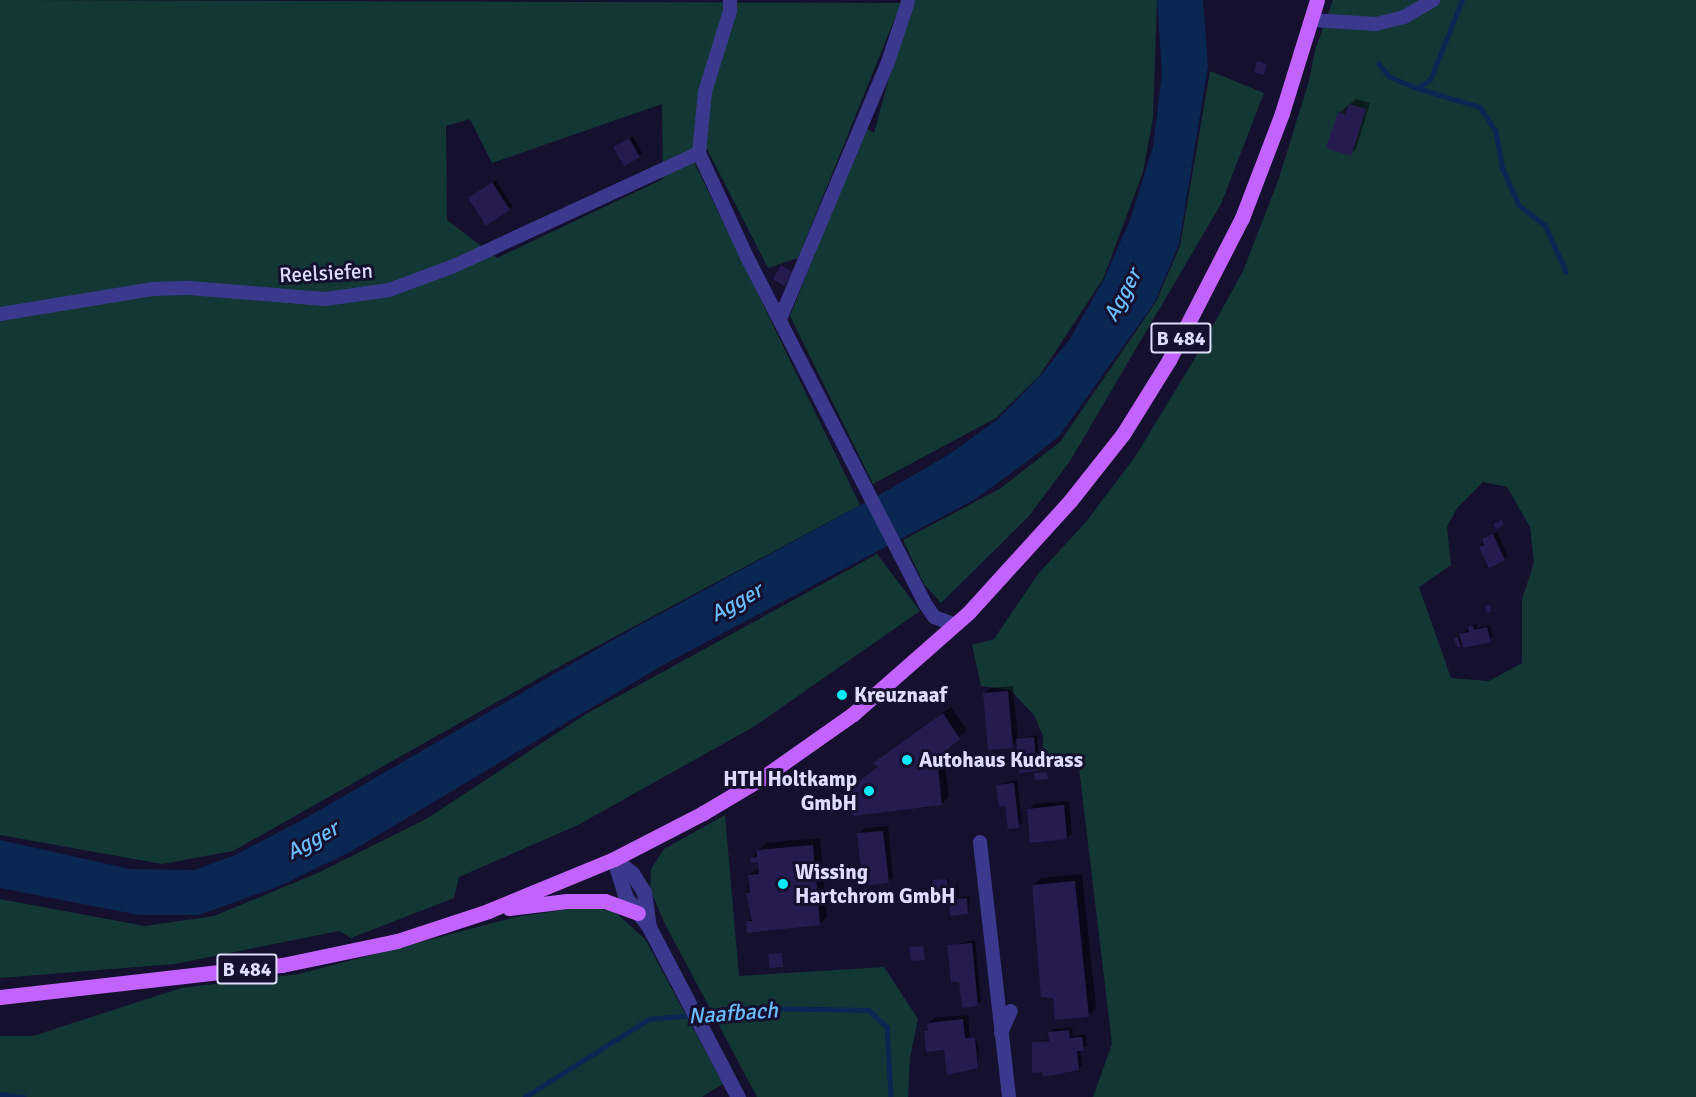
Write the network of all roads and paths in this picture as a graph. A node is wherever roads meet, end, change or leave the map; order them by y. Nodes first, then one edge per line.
1 (730, 0) edge
2 (1317, 0) edge
3 (1434, 0) edge
4 (908, 2) dead end
5 (1312, 20) junction
6 (699, 153) junction
7 (0, 314) edge
8 (780, 319) junction
9 (956, 625) junction
10 (980, 842) dead end
11 (614, 859) junction
12 (488, 911) junction
13 (638, 913) junction
14 (649, 927) junction
15 (0, 997) edge
16 (1011, 1011) dead end
17 (1001, 1033) junction
18 (738, 1097) edge
19 (1009, 1097) edge

1 - 6 street
2 - 5 main road, B 484
3 - 5 street
4 - 8 street
5 - 9 main road, B 484
6 - 7 street, Reelsiefen
6 - 8 street
8 - 9 street
9 - 11 main road, B 484
10 - 17 street
11 - 12 main road, B 484
11 - 13 street
11 - 14 street
12 - 13 main road
12 - 15 main road, B 484
13 - 14 street
14 - 18 street
16 - 17 street
17 - 19 street

